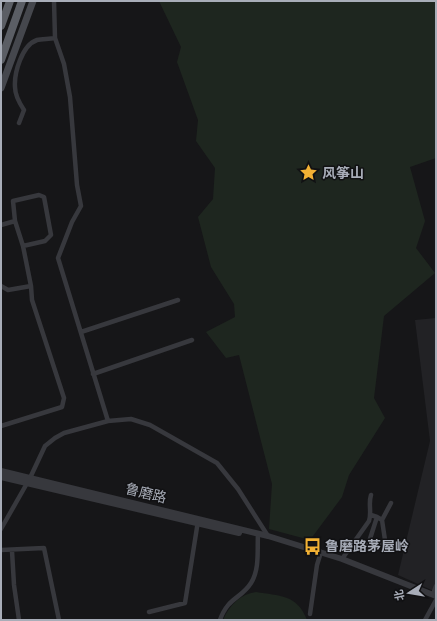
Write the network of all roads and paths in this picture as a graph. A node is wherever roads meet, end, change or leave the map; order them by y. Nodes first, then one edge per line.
1 (10, 1) edge
2 (22, 1) edge
3 (34, 1) edge
4 (54, 1) edge
5 (1, 26) edge
6 (55, 38) junction
7 (1, 60) edge
8 (1, 88) edge
9 (19, 123) dead end
10 (15, 221) junction
11 (1, 225) edge
12 (23, 246) junction
13 (1, 286) edge
14 (31, 286) junction
15 (178, 300) dead end
16 (81, 332) junction
17 (192, 340) dead end
18 (93, 374) junction
19 (108, 421) junction
20 (1, 426) edge
21 (1, 471) edge
22 (1, 477) edge
23 (29, 480) junction
24 (371, 495) dead end
25 (391, 503) dead end
26 (371, 515) junction
27 (377, 517) junction
28 (382, 520) junction
29 (198, 521) junction
30 (1, 529) edge
31 (258, 536) junction
32 (268, 536) junction
33 (355, 541) junction
34 (285, 542) junction
35 (368, 545) junction
36 (1, 550) edge
37 (12, 551) junction
38 (320, 552) junction
39 (342, 558) junction
40 (436, 586) edge
41 (435, 597) edge
42 (149, 612) dead end
43 (310, 614) dead end
44 (428, 619) edge
45 (19, 620) edge
46 (59, 620) edge
47 (220, 620) edge

1 - 5 highway
2 - 7 highway
3 - 8 main road
4 - 6 street
6 - 9 street
6 - 16 street
10 - 11 street
10 - 12 street
10 - 12 street
12 - 14 street
13 - 14 street
14 - 20 street
15 - 16 street
16 - 18 street
17 - 18 street
18 - 19 street
19 - 23 street
19 - 32 street
21 - 23 street, 鲁磨路
22 - 23 street, 鲁磨路
23 - 29 street, 鲁磨路
23 - 30 street
24 - 26 street
25 - 28 street
26 - 27 street
26 - 33 street
27 - 28 street
27 - 35 street
28 - 35 street
29 - 31 street, 鲁磨路
29 - 42 street
31 - 32 street, 鲁磨路
31 - 34 street, 鲁磨路
31 - 47 street
32 - 34 street, 鲁磨路
33 - 35 street
33 - 39 street
34 - 38 street, 鲁磨路
36 - 37 street
37 - 45 street
37 - 46 street
38 - 39 street, 鲁磨路
38 - 43 street
39 - 41 street, 鲁磨路
40 - 41 street
41 - 44 street

